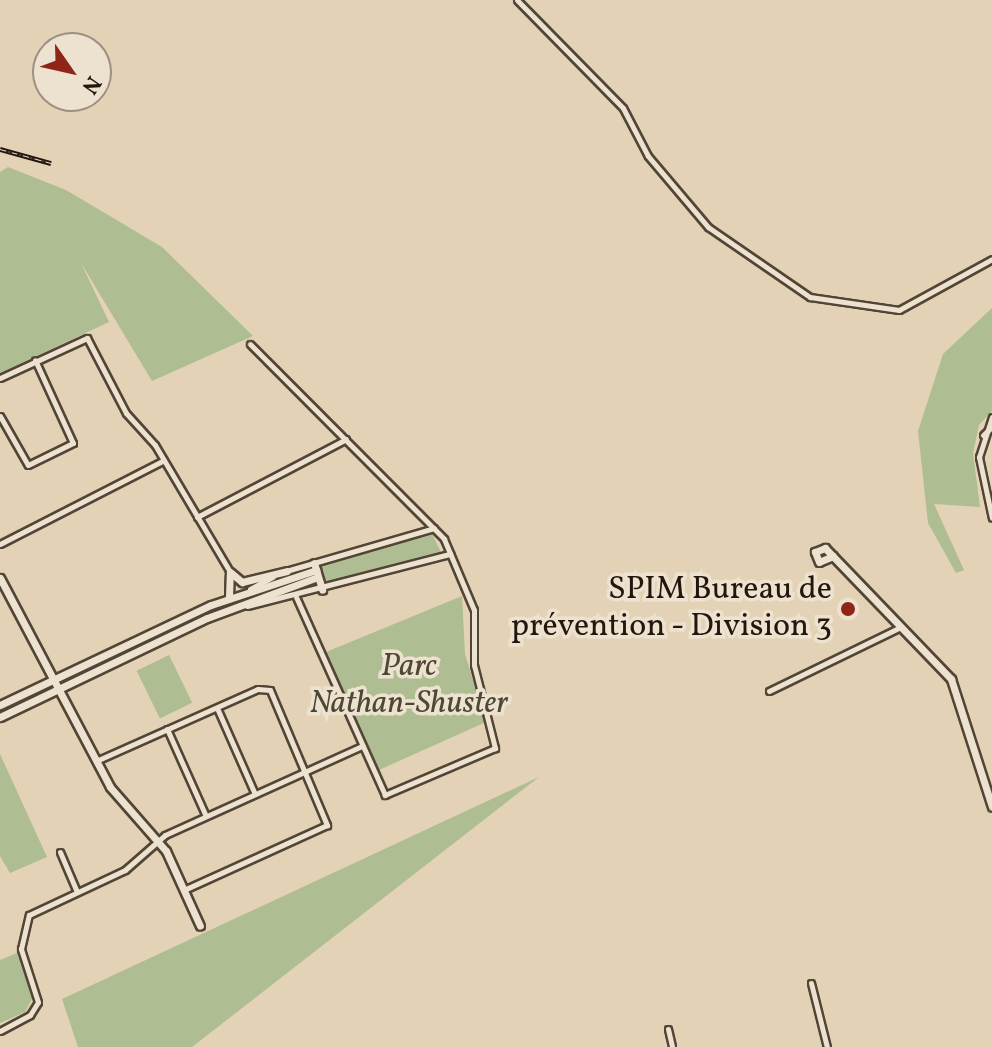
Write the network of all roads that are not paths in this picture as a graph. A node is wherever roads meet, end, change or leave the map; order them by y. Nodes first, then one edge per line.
1 (517, 0) edge
2 (992, 259) edge
3 (250, 344) dead end
4 (35, 360) junction
5 (0, 378) edge
6 (0, 416) edge
7 (992, 417) edge
8 (992, 427) edge
9 (346, 439) junction
10 (980, 439) junction
11 (164, 460) junction
12 (197, 517) junction
13 (992, 518) edge
14 (434, 528) junction
15 (0, 544) edge
16 (450, 554) junction
17 (833, 556) dead end
18 (316, 570) junction
19 (287, 571) junction
20 (230, 572) junction
21 (0, 578) edge
22 (322, 590) junction
23 (242, 593) junction
24 (229, 597) junction
25 (296, 597) junction
26 (238, 606) junction
27 (902, 626) junction
28 (54, 679) junction
29 (59, 688) junction
30 (769, 691) dead end
31 (0, 705) edge
32 (217, 708) junction
33 (0, 717) edge
34 (167, 729) junction
35 (362, 746) junction
36 (96, 761) junction
37 (306, 772) junction
38 (255, 794) junction
39 (992, 807) edge
40 (206, 816) junction
41 (158, 839) junction
42 (60, 852) dead end
43 (184, 890) junction
44 (77, 892) junction
45 (200, 926) dead end
46 (811, 983) dead end
47 (668, 1029) dead end
48 (0, 1031) edge
49 (672, 1047) edge
50 (827, 1047) edge

1 - 2 street
3 - 9 street
4 - 5 street
4 - 6 street
4 - 11 street
7 - 10 street
8 - 10 street
9 - 12 street
9 - 14 street
10 - 13 street
11 - 12 street
11 - 15 street
12 - 20 street
14 - 16 street
14 - 18 street
16 - 22 street
16 - 35 street
17 - 27 main road
18 - 19 street
18 - 22 main road
18 - 23 main road
18 - 26 main road
19 - 20 main road
19 - 23 street
20 - 24 main road
21 - 28 main road
22 - 25 street
23 - 24 main road
24 - 28 main road
25 - 26 street
25 - 35 street
26 - 29 main road
27 - 30 street
27 - 39 main road
28 - 29 main road
28 - 31 main road
29 - 33 main road
29 - 36 main road
32 - 34 street
32 - 37 street
32 - 38 street
34 - 36 street
34 - 40 street
35 - 37 street
36 - 41 main road
37 - 38 street
37 - 43 street
38 - 40 street
40 - 41 street
41 - 43 main road
41 - 44 street
42 - 44 street
43 - 45 main road
44 - 48 street
46 - 50 street
47 - 49 street

